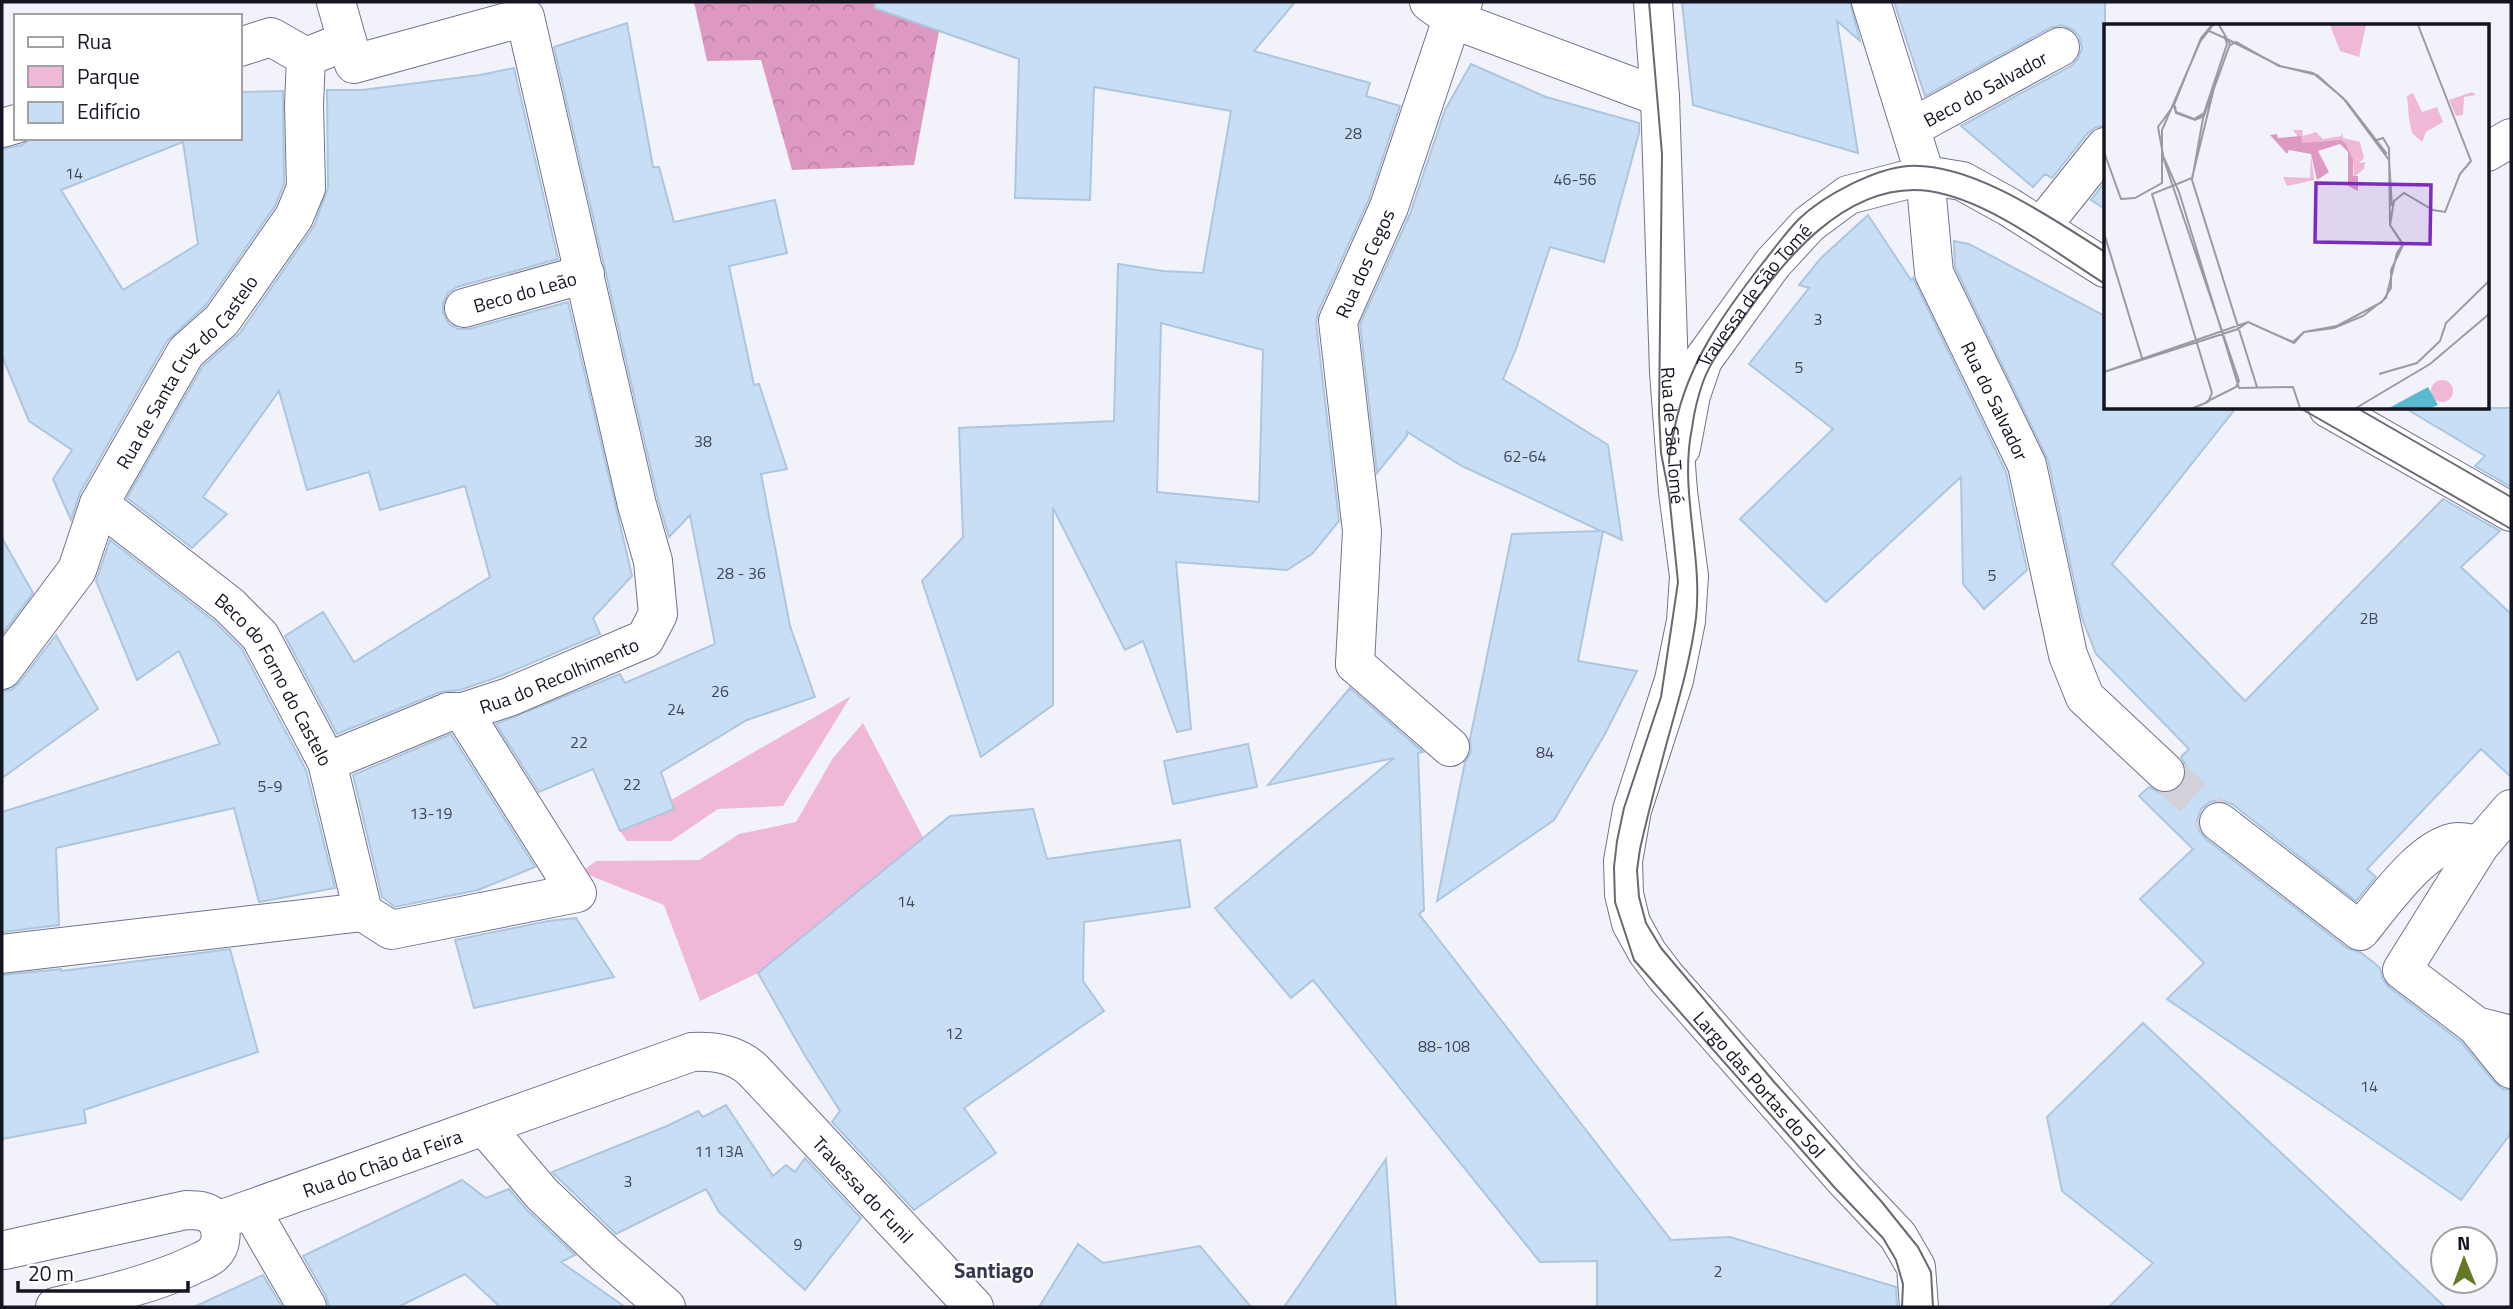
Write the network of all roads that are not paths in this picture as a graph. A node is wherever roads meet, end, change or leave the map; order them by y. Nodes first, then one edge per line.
1 (336, 2) edge
2 (1653, 2) edge
3 (1871, 2) edge
4 (1448, 7) edge
5 (347, 41) junction
6 (242, 46) edge
7 (2060, 47) dead end
8 (306, 57) junction
9 (1661, 97) junction
10 (1911, 128) junction
11 (2511, 138) edge
12 (2104, 148) edge
13 (2488, 151) edge
14 (1925, 175) junction
15 (2043, 229) junction
16 (2104, 267) edge
17 (584, 274) junction
18 (464, 308) dead end
19 (2332, 410) edge
20 (1678, 492) junction
21 (99, 504) junction
22 (2511, 512) edge
23 (2, 670) edge
24 (463, 712) junction
25 (1450, 747) dead end
26 (327, 762) junction
27 (2165, 772) tunnel mouth
28 (2511, 809) edge
29 (2219, 822) tunnel mouth
30 (2480, 845) junction
31 (1623, 862) joint
32 (363, 912) junction
33 (2, 954) edge
34 (2494, 1030) edge
35 (2511, 1069) edge
36 (753, 1070) joint
37 (485, 1126) junction
38 (234, 1215) junction
39 (5, 1250) dead end
40 (1919, 1301) edge
41 (55, 1307) edge
42 (307, 1307) edge
43 (666, 1307) edge
44 (974, 1307) edge

1 - 5 street
2 - 9 street, Rua de São Tomé
3 - 10 street, Rua do Salvador
4 - 9 street
4 - 25 street, Rua dos Cegos
5 - 8 street
5 - 17 street, Rua do Recolhimento
6 - 8 street
7 - 10 street, Beco do Salvador
8 - 21 street, Rua de Santa Cruz do Castelo
9 - 20 street, Rua de São Tomé
10 - 14 street, Rua do Salvador
11 - 13 street
12 - 15 street
14 - 15 street
14 - 20 street, Travessa de São Tomé
14 - 27 street, Rua do Salvador
15 - 16 street
17 - 18 street, Beco do Leão
17 - 24 street, Rua do Recolhimento
19 - 22 street
20 - 31 street, Rua de São Tomé
21 - 23 street, Rua de Santa Cruz do Castelo
21 - 26 street, Beco do Forno do Castelo
24 - 26 street
24 - 32 street, Rua do Recolhimento
26 - 32 street, Beco do Forno do Castelo
28 - 30 street
29 - 30 street
30 - 34 street
31 - 40 street, Largo das Portas do Sol
32 - 33 street
34 - 35 street
36 - 37 street, Rua do Chão da Feira
36 - 44 street, Travessa do Funil
37 - 38 street, Rua do Chão da Feira
37 - 43 street
38 - 39 street
38 - 41 street
38 - 42 street

